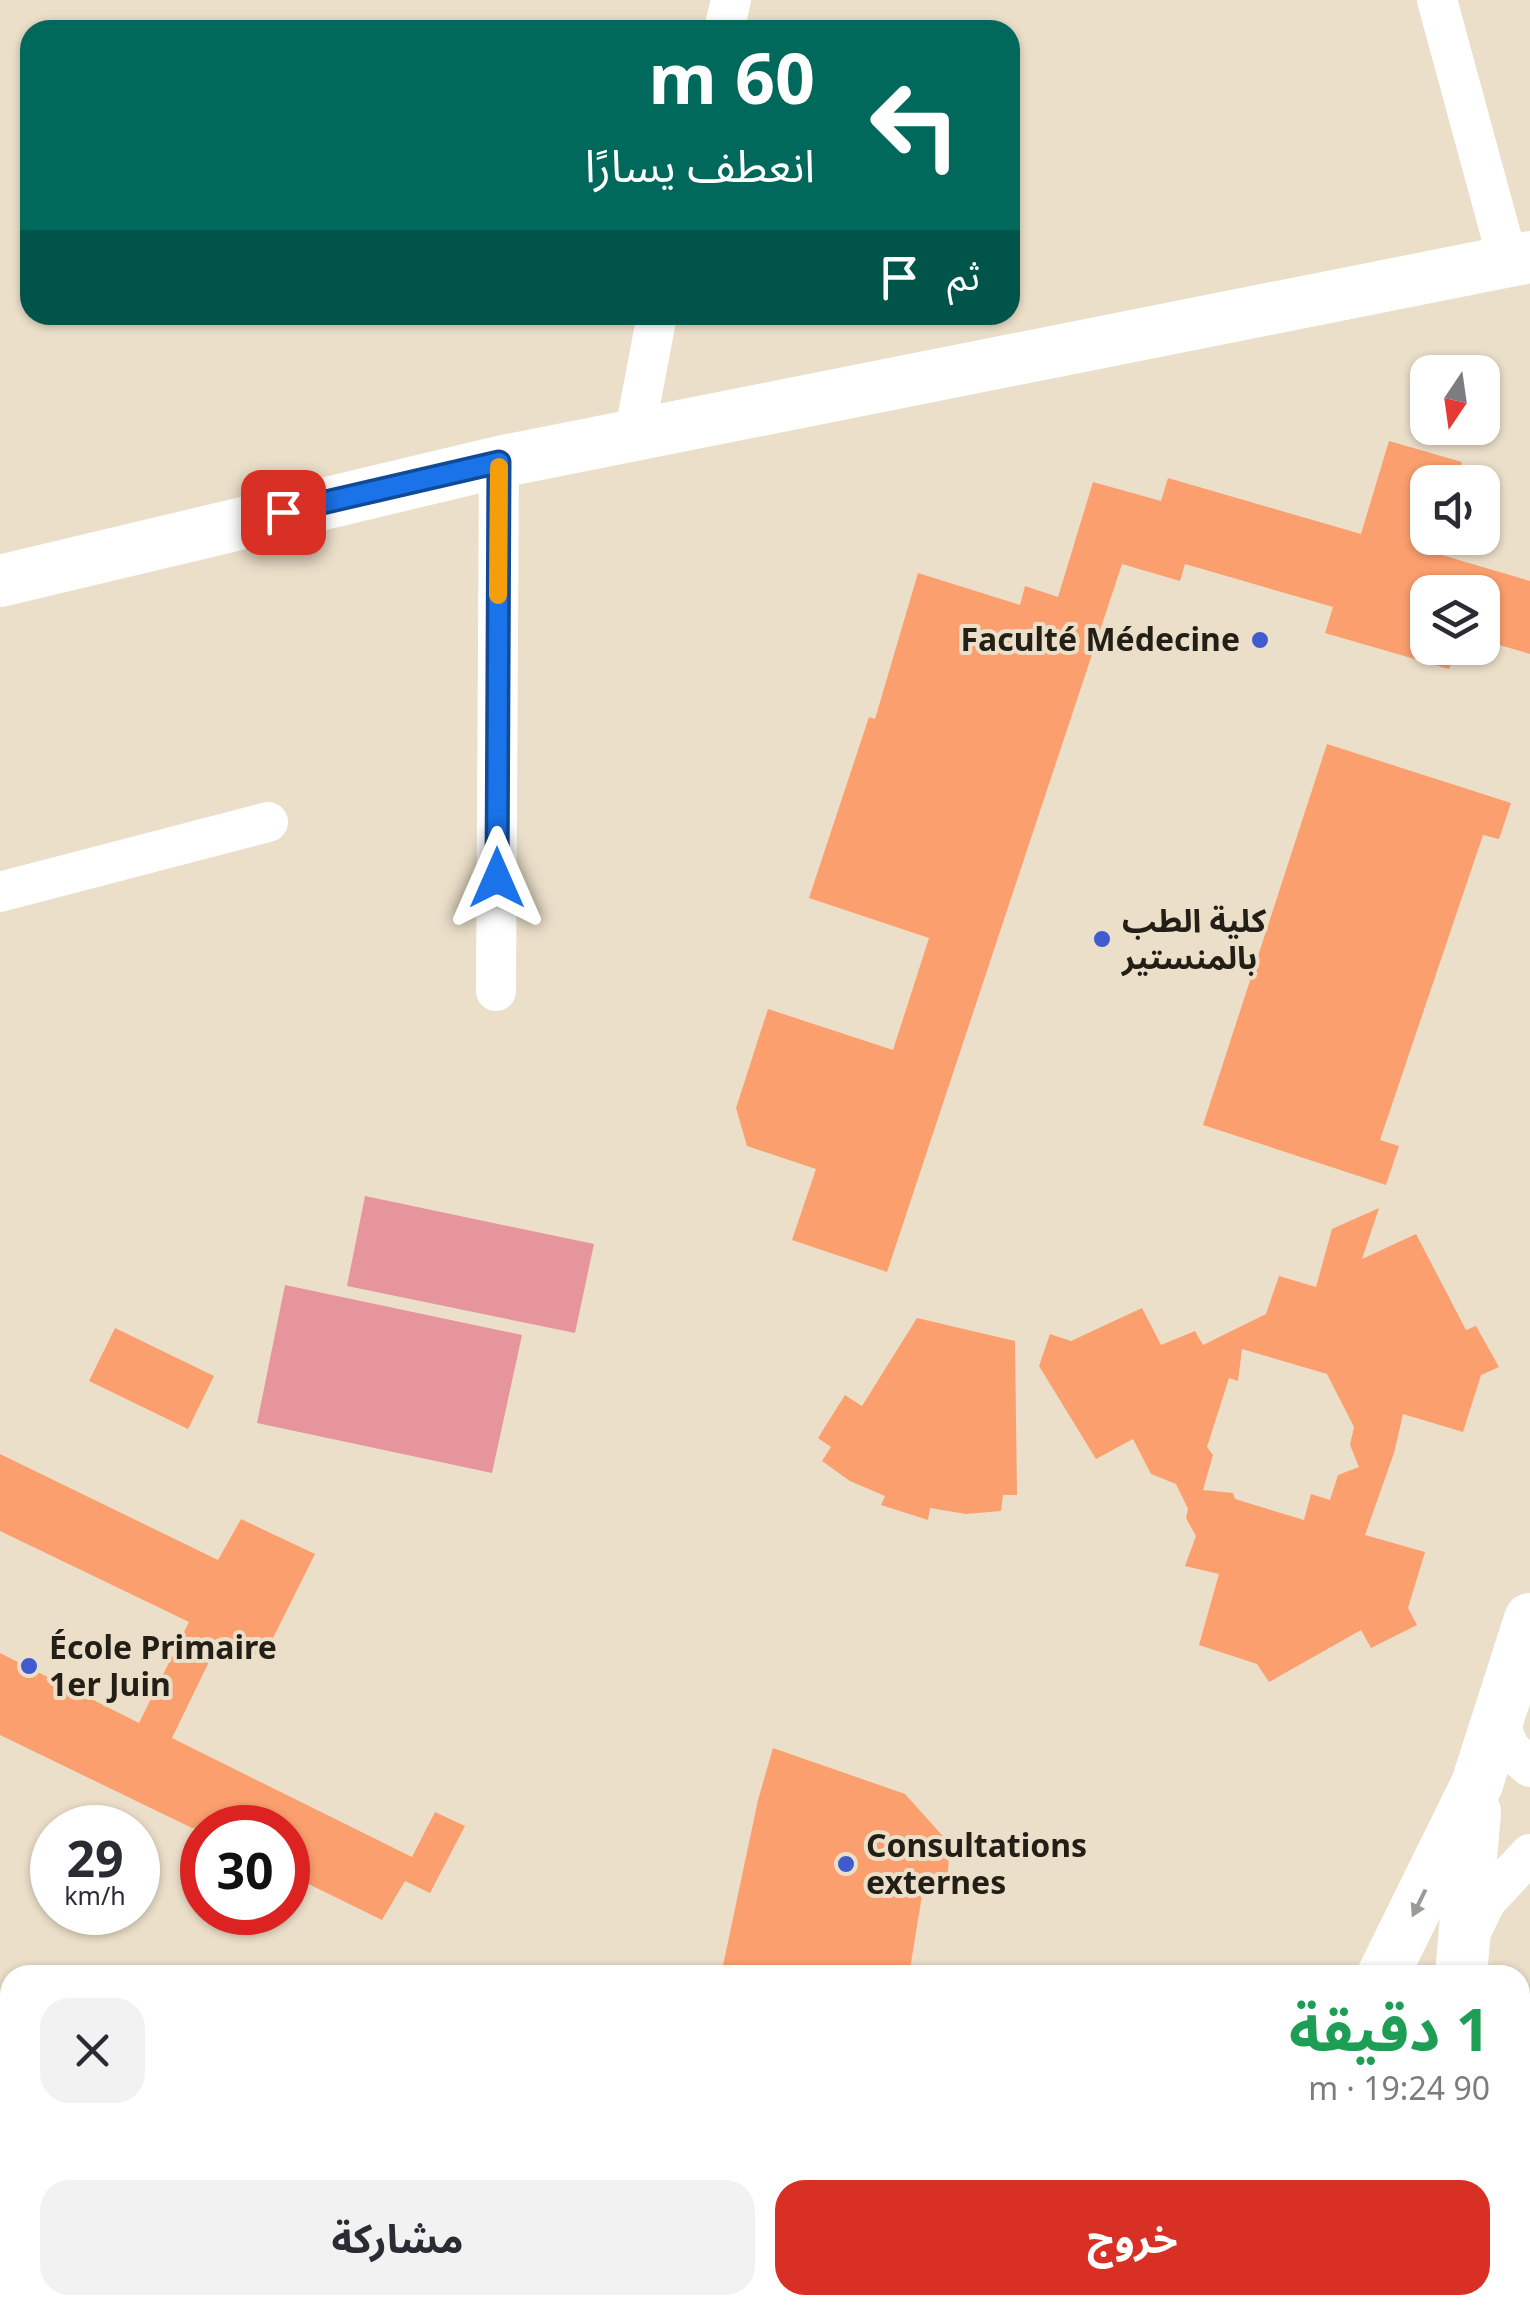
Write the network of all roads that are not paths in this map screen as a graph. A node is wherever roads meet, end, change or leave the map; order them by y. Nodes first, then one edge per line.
1 (1436, 0) edge
2 (1519, 259) edge
3 (655, 325) edge
4 (634, 436) junction
5 (499, 462) junction
6 (0, 580) edge
7 (268, 822) dead end
8 (0, 892) edge
9 (496, 991) dead end
10 (1530, 1620) edge
11 (1497, 1719) junction
12 (1530, 1767) edge
13 (1478, 1784) junction
14 (1530, 1854) edge
15 (1462, 1962) edge
16 (1388, 1965) edge

1 - 2 street
2 - 4 main road
3 - 4 street
4 - 5 main road
5 - 6 main road
5 - 9 street
7 - 8 street
10 - 11 main road
11 - 12 street
11 - 13 main road
13 - 15 main road
13 -> 16 main road
14 - 15 street

